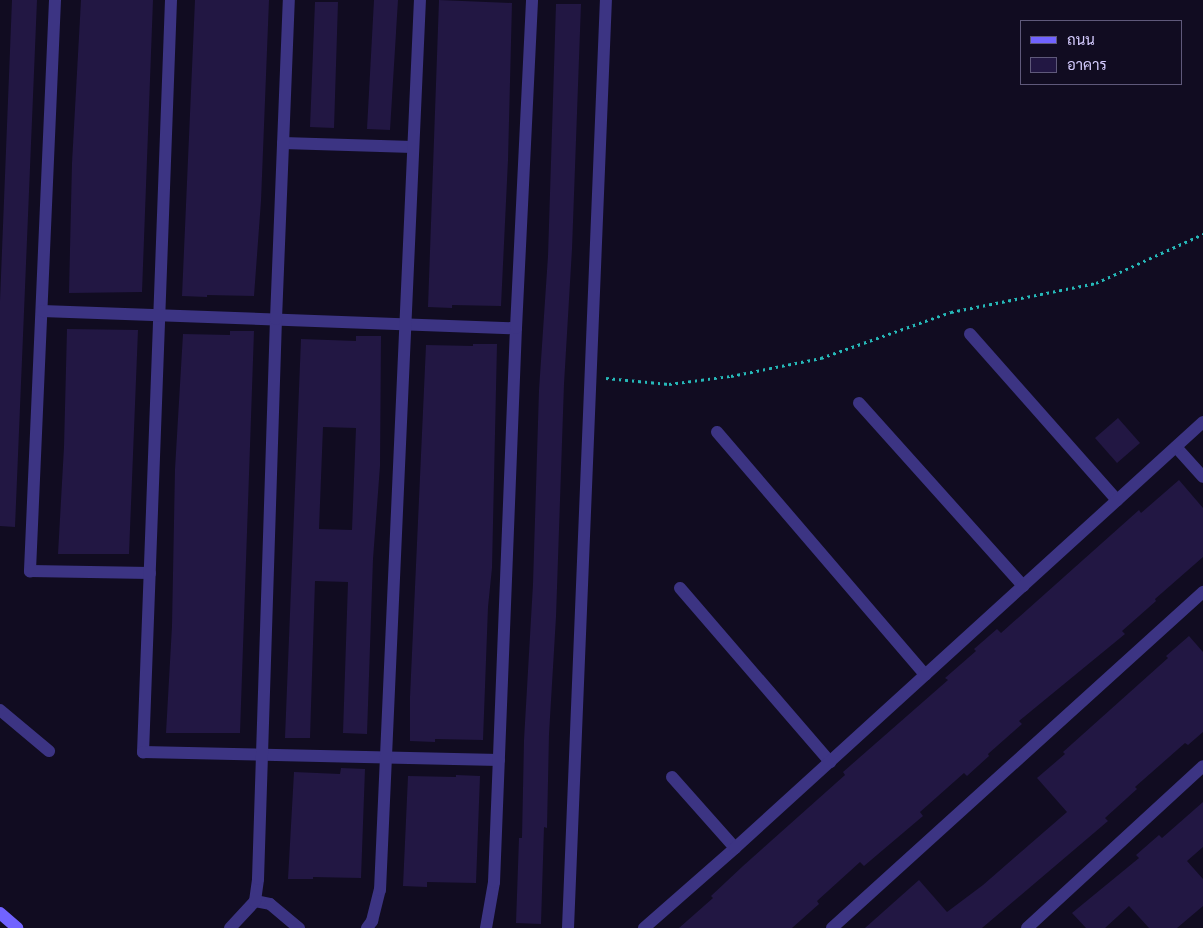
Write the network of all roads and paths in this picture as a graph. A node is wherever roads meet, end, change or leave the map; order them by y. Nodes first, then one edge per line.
1 (56, 0) edge
2 (171, 0) edge
3 (289, 0) edge
4 (420, 0) edge
5 (532, 0) edge
6 (606, 0) edge
7 (283, 143) junction
8 (413, 146) junction
9 (1203, 234) edge
10 (42, 310) junction
11 (160, 315) junction
12 (276, 319) junction
13 (405, 324) junction
14 (516, 328) junction
15 (970, 334) dead end
16 (590, 376) junction
17 (859, 403) dead end
18 (1203, 422) edge
19 (717, 432) dead end
20 (1176, 447) junction
21 (1203, 477) edge
22 (1117, 500) junction
23 (150, 573) junction
24 (1023, 586) junction
25 (680, 588) dead end
26 (1203, 592) edge
27 (925, 675) junction
28 (0, 710) edge
29 (49, 751) dead end
30 (262, 755) junction
31 (384, 756) junction
32 (499, 760) junction
33 (830, 762) junction
34 (1203, 766) edge
35 (672, 776) dead end
36 (735, 848) junction
37 (255, 901) junction
38 (0, 913) edge
39 (17, 928) edge
40 (230, 928) edge
41 (299, 928) edge
42 (367, 928) edge
43 (486, 928) edge
44 (568, 928) edge
45 (644, 928) edge
46 (832, 928) edge
47 (1027, 928) edge

1 - 10 street
2 - 11 street
3 - 7 street
4 - 8 street
5 - 14 street
6 - 16 street
7 - 8 street
7 - 12 street
8 - 13 street
9 - 16 path
10 - 11 street
10 - 23 street
11 - 12 street
11 - 23 street
12 - 13 street
12 - 30 street
13 - 14 street
13 - 31 street
14 - 32 street
15 - 22 street
16 - 44 street
17 - 24 street
18 - 20 street
19 - 27 street
20 - 21 street
20 - 22 street
22 - 24 street
23 - 30 street
24 - 27 street
25 - 33 street
26 - 46 street
27 - 33 street
28 - 29 street
30 - 31 street
30 - 37 street
31 - 32 street
31 - 42 street
32 - 43 street
33 - 36 street
34 - 47 street
35 - 36 street
36 - 45 street
37 - 40 street
37 - 41 street
38 - 39 street

